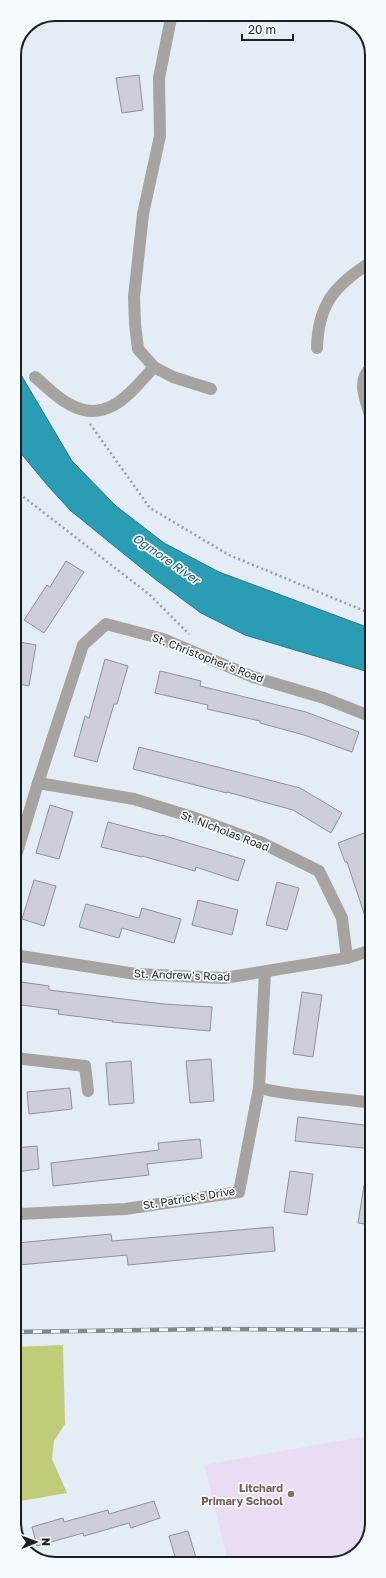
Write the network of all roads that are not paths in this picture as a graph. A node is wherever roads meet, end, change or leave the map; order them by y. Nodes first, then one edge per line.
1 (170, 21) edge
2 (365, 266) edge
3 (317, 348) dead end
4 (154, 366) junction
5 (35, 377) dead end
6 (365, 378) edge
7 (211, 389) dead end
8 (365, 398) edge
9 (365, 713) edge
10 (38, 783) junction
11 (21, 839) edge
12 (365, 952) edge
13 (21, 956) edge
14 (346, 958) junction
15 (265, 972) junction
16 (21, 1059) edge
17 (259, 1088) junction
18 (88, 1091) dead end
19 (365, 1103) edge
20 (21, 1214) edge

1 - 4 street
2 - 3 street
4 - 5 street
4 - 7 street
6 - 8 street
9 - 10 street, St. Christopher's Road
10 - 11 street, St. Christopher's Road
10 - 14 street, St. Nicholas Road
12 - 14 street, St. Andrew's Road
13 - 15 street, St. Andrew's Road
14 - 15 street, St. Andrew's Road
15 - 17 street, St. Patrick's Drive
16 - 18 street
17 - 19 street
17 - 20 street, St. Patrick's Drive

